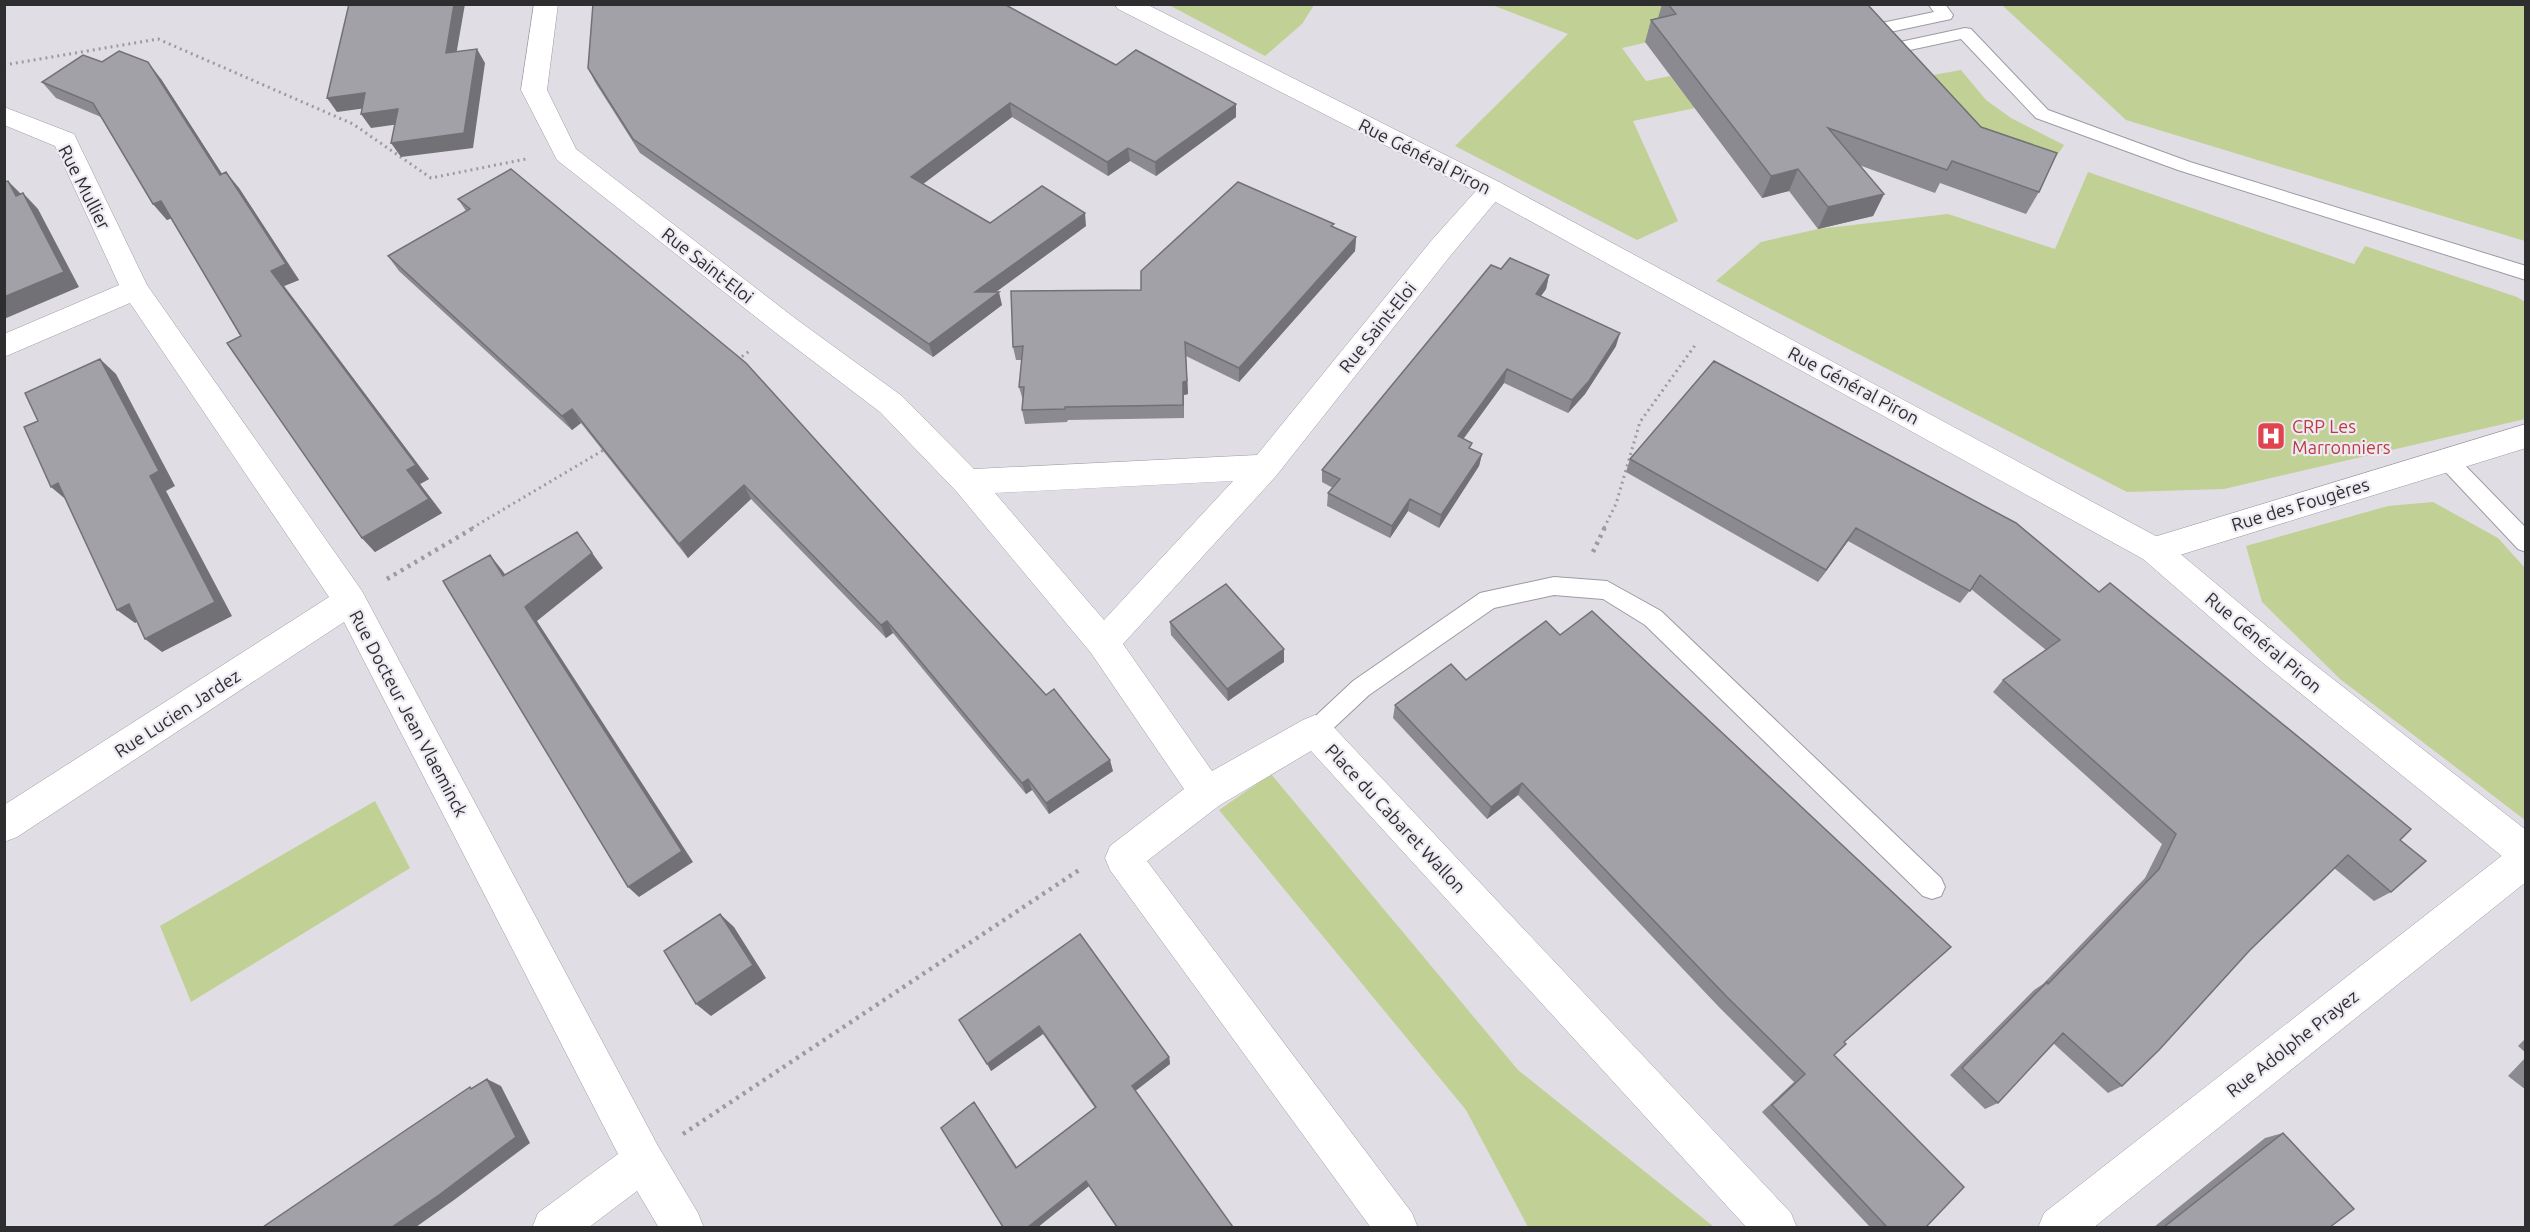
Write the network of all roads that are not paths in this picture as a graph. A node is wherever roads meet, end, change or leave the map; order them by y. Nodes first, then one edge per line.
1 (546, 4) edge
2 (1126, 4) edge
3 (1941, 10) edge
4 (1965, 33) junction
5 (4, 115) edge
6 (1492, 189) junction
7 (2526, 273) edge
8 (135, 289) junction
9 (4, 346) edge
10 (2526, 435) edge
11 (2446, 459) junction
12 (1265, 467) junction
13 (967, 482) junction
14 (2526, 543) edge
15 (2154, 550) junction
16 (350, 601) junction
17 (1103, 643) junction
18 (1315, 731) junction
19 (1207, 793) junction
20 (4, 825) edge
21 (2526, 853) edge
22 (2526, 859) edge
23 (1932, 887) dead end
24 (643, 1161) junction
25 (553, 1227) edge
26 (683, 1227) edge
27 (1397, 1227) edge
28 (1776, 1227) edge
29 (2059, 1227) edge

1 - 13 street, Rue Saint-Eloi
2 - 6 street, Rue Général Piron
3 - 4 lane
3 - 4 lane
4 - 7 lane
5 - 8 street, Rue Mullier
6 - 12 street, Rue Saint-Eloi
6 - 15 street, Rue Général Piron
8 - 9 street
8 - 16 street, Rue Docteur Jean Vlaeminck
10 - 11 street, Rue des Fougères
11 - 14 lane
11 - 15 street, Rue des Fougères
12 - 13 street
12 - 17 street, Rue Saint-Eloi
13 - 17 street, Rue Saint-Eloi
15 - 21 street, Rue Général Piron
16 - 20 street, Rue Lucien Jardez
16 - 24 street, Rue Docteur Jean Vlaeminck
17 - 19 street, Rue Saint-Eloi
18 - 19 street, Place du Cabaret Wallon
18 - 23 lane
18 - 28 street, Place du Cabaret Wallon
19 - 27 street, Place du Cabaret Wallon
22 - 29 street, Rue Adolphe Prayez
24 - 25 street
24 - 26 street, Rue Docteur Jean Vlaeminck

